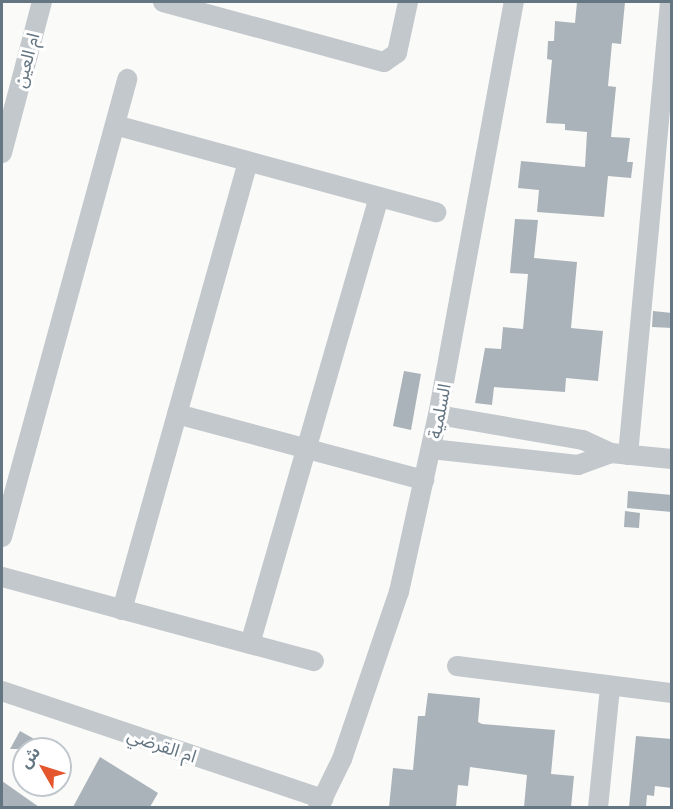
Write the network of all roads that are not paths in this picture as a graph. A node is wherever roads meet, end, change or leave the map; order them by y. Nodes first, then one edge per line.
1 (42, 2) edge
2 (163, 2) edge
3 (408, 2) edge
4 (514, 2) edge
5 (670, 2) edge
6 (127, 79) dead end
7 (115, 125) junction
8 (2, 153) edge
9 (248, 163) junction
10 (379, 197) junction
11 (436, 212) dead end
12 (177, 414) junction
13 (438, 415) junction
14 (306, 449) junction
15 (431, 449) junction
16 (619, 454) junction
17 (672, 459) edge
18 (424, 480) junction
19 (2, 537) edge
20 (2, 577) edge
21 (122, 610) junction
22 (250, 644) junction
23 (314, 661) dead end
24 (457, 666) dead end
25 (610, 687) junction
26 (2, 691) edge
27 (672, 693) edge
28 (321, 803) edge
29 (598, 807) edge

1 - 8 street, ام العين
2 - 3 street
4 - 13 street, السلمية
5 - 16 street
6 - 7 street
7 - 9 street
7 - 19 street
9 - 10 street
9 - 12 street
10 - 11 street
10 - 14 street
12 - 14 street
12 - 21 street
13 - 15 street, السلمية
13 - 16 street
14 - 18 street
14 - 22 street
15 - 16 street
15 - 18 street, السلمية
16 - 17 street
18 - 28 street, السلمية
20 - 21 street
21 - 22 street
22 - 23 street
24 - 25 street
25 - 27 street
25 - 29 street
26 - 28 street, ام القرضي

